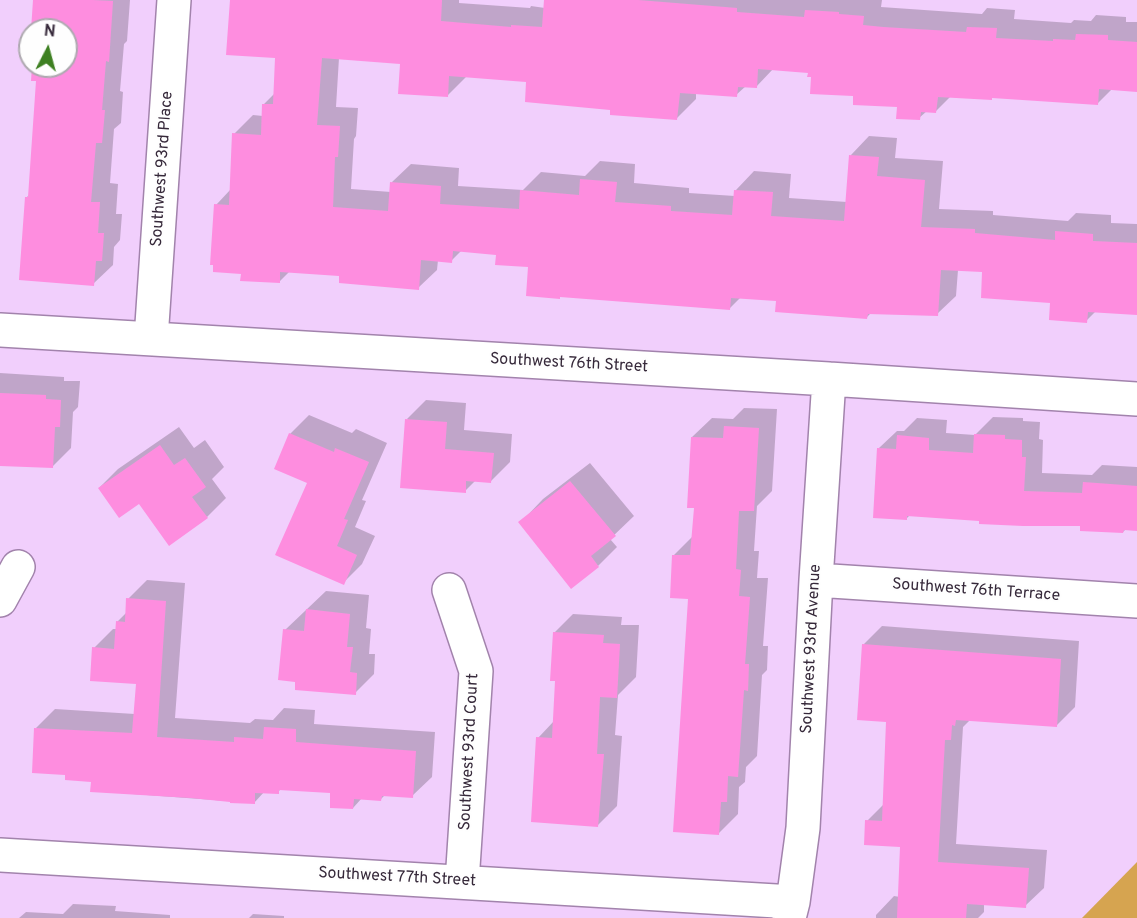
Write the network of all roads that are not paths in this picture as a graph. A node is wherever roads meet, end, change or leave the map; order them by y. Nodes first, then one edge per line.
1 (174, 0) edge
2 (0, 330) edge
3 (151, 339) junction
4 (829, 379) junction
5 (1137, 399) edge
6 (18, 567) dead end
7 (816, 580) junction
8 (449, 590) dead end
9 (0, 600) edge
10 (1137, 601) edge
11 (0, 855) edge
12 (462, 882) junction
13 (791, 910) edge

1 - 3 street, Southwest 93rd Place
2 - 3 street, Southwest 76th Street
3 - 4 street, Southwest 76th Street
4 - 5 street, Southwest 76th Street
4 - 7 street, Southwest 93rd Avenue
6 - 9 street
7 - 10 street, Southwest 76th Terrace
7 - 13 street, Southwest 93rd Avenue
8 - 12 street, Southwest 93rd Court
11 - 12 street, Southwest 77th Street
12 - 13 street, Southwest 77th Street

